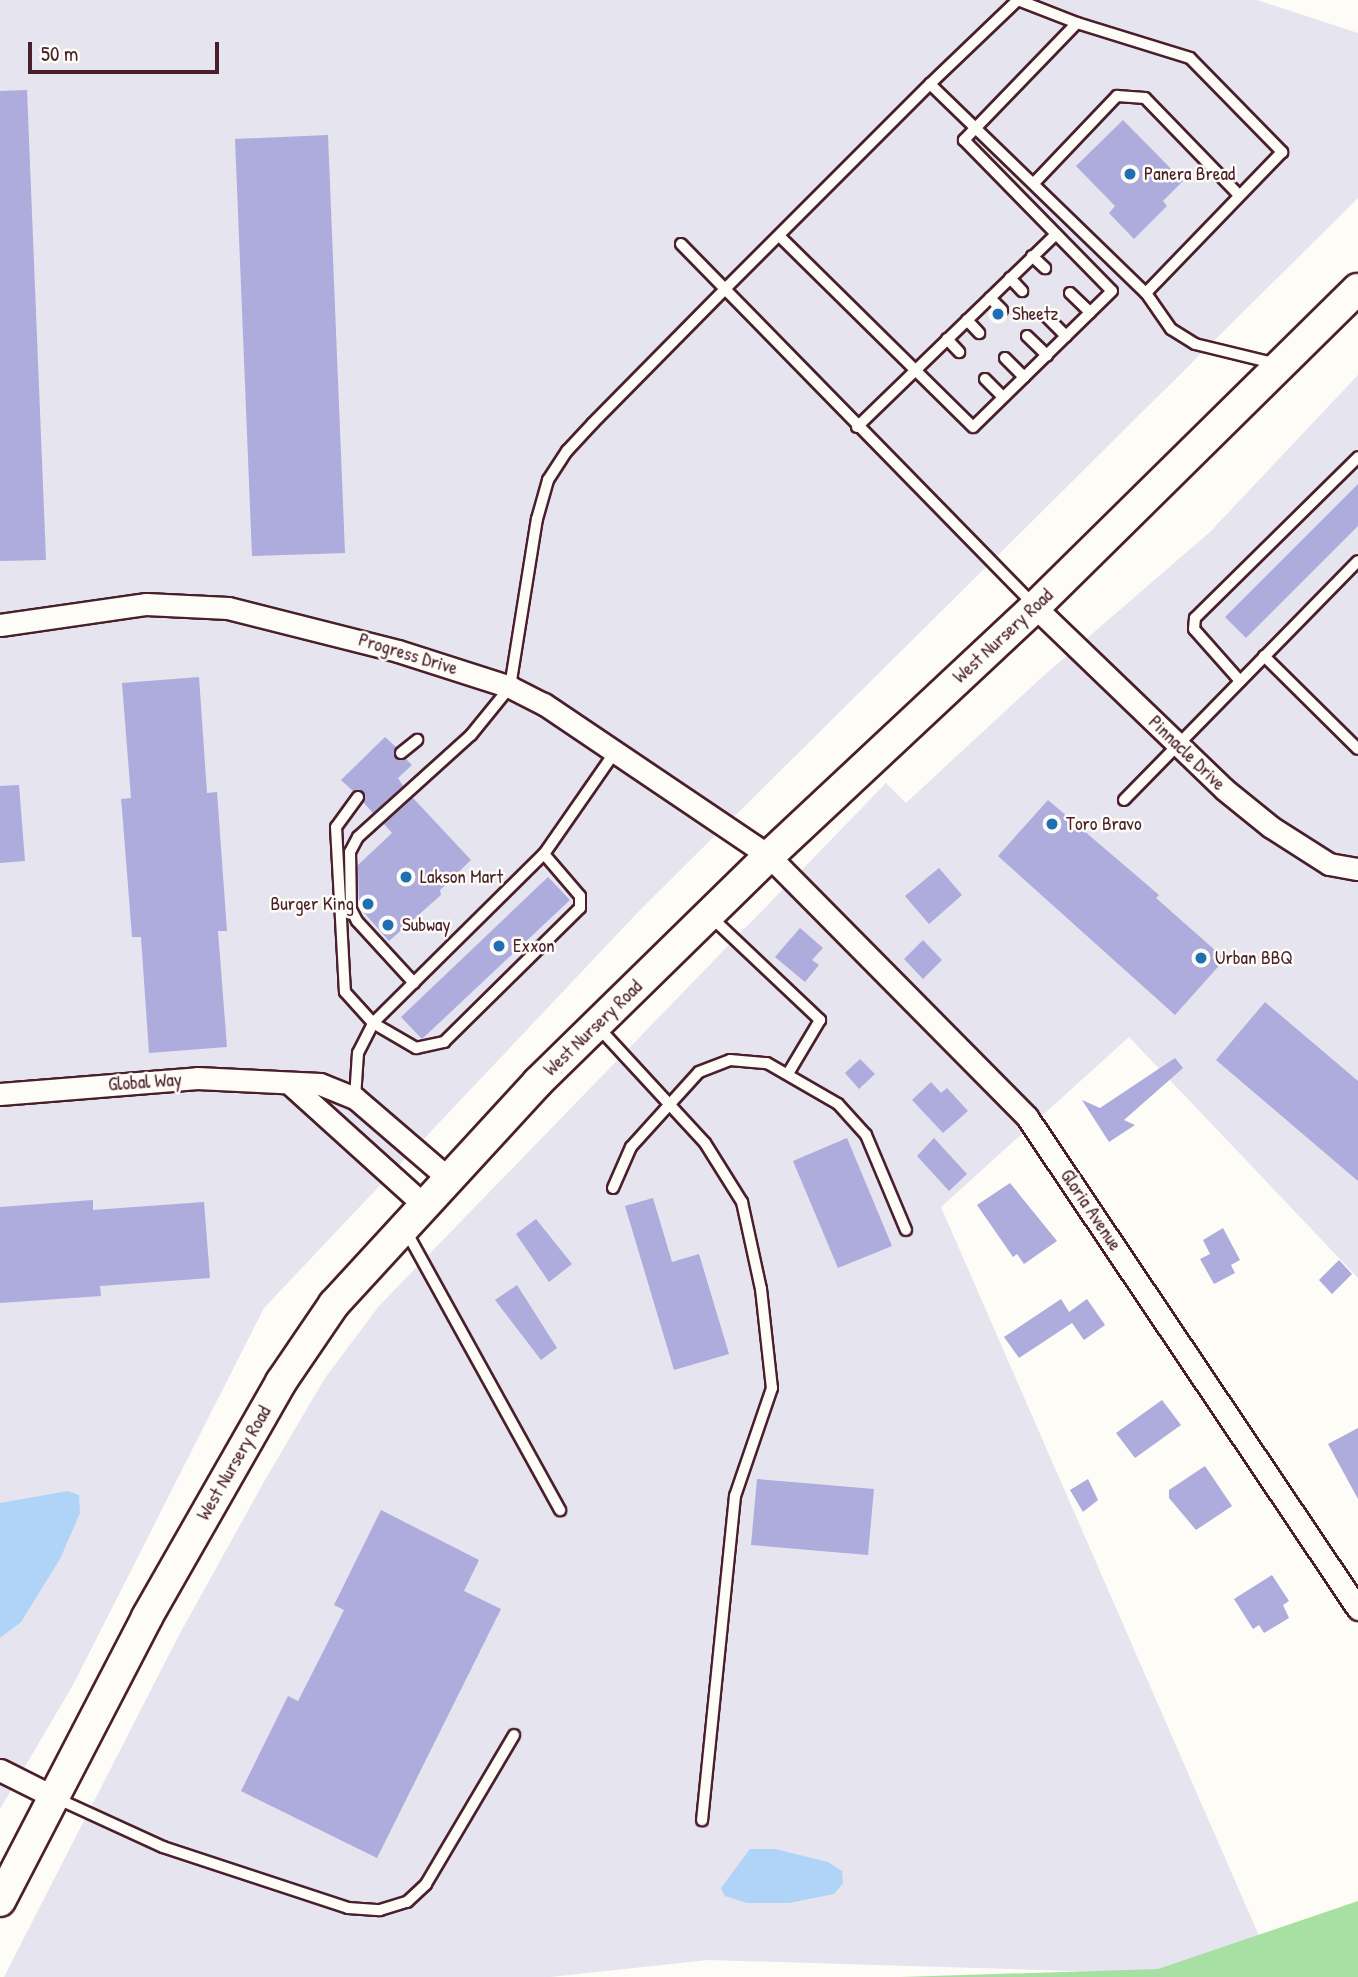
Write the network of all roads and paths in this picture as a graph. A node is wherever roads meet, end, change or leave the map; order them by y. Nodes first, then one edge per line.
1 (1077, 23) junction
2 (930, 84) junction
3 (975, 128) junction
4 (1035, 182) junction
5 (1239, 195) junction
6 (1056, 234) junction
7 (779, 236) junction
8 (681, 244) dead end
9 (1032, 256) junction
10 (1045, 268) dead end
11 (1010, 278) junction
12 (1358, 289) edge
13 (1022, 290) dead end
14 (723, 291) junction
15 (1070, 293) dead end
16 (1146, 293) junction
17 (990, 298) junction
18 (1002, 310) dead end
19 (1090, 312) junction
20 (1047, 317) dead end
21 (967, 320) junction
22 (979, 332) dead end
23 (1027, 336) dead end
24 (1066, 336) junction
25 (947, 339) junction
26 (959, 352) dead end
27 (1046, 355) junction
28 (1005, 358) dead end
29 (1283, 365) junction
30 (916, 369) junction
31 (1024, 377) junction
32 (985, 379) dead end
33 (1003, 397) junction
34 (857, 427) junction
35 (1358, 457) edge
36 (1358, 561) edge
37 (1035, 607) junction
38 (0, 625) edge
39 (1264, 656) junction
40 (1240, 681) junction
41 (510, 687) junction
42 (416, 740) dead end
43 (1178, 745) junction
44 (1358, 749) edge
45 (615, 752) junction
46 (401, 753) dead end
47 (358, 797) dead end
48 (1124, 800) dead end
49 (544, 854) junction
50 (768, 856) junction
51 (1358, 869) edge
52 (709, 915) junction
53 (414, 983) junction
54 (373, 1023) junction
55 (596, 1025) junction
56 (789, 1072) junction
57 (289, 1083) junction
58 (0, 1094) edge
59 (355, 1098) junction
60 (667, 1102) junction
61 (447, 1177) junction
62 (613, 1188) dead end
63 (413, 1215) junction
64 (906, 1230) dead end
65 (560, 1510) dead end
66 (1358, 1609) edge
67 (514, 1735) dead end
68 (0, 1770) edge
69 (54, 1797) junction
70 (702, 1820) dead end
71 (0, 1901) edge

1 - 2 lane
1 - 3 lane
1 - 5 lane
2 - 3 lane
2 - 7 lane
3 - 4 lane
3 - 6 lane
4 - 5 lane
4 - 16 lane
5 - 16 lane
6 - 9 lane
6 - 19 lane
7 - 14 lane
7 - 30 lane
8 - 14 lane
9 - 10 lane
9 - 11 lane
11 - 13 lane
11 - 17 lane
12 - 29 main road, West Nursery Road
14 - 34 lane
14 - 41 lane
15 - 19 lane
16 - 29 lane
17 - 18 lane
17 - 21 lane
19 - 24 lane
20 - 24 lane
21 - 22 lane
21 - 25 lane
23 - 27 lane
24 - 27 lane
25 - 26 lane
25 - 30 lane
27 - 31 lane
28 - 31 lane
29 - 37 main road, West Nursery Road
30 - 33 lane
30 - 34 lane
31 - 33 lane
32 - 33 lane
34 - 37 lane
35 - 40 lane
36 - 39 lane
37 - 43 street, Pinnacle Drive
37 - 50 main road, West Nursery Road
38 - 41 street, Progress Drive
39 - 40 lane
39 - 44 lane
40 - 43 lane
41 - 45 street, Progress Drive
41 - 53 lane
42 - 46 lane
43 - 48 lane
43 - 51 street, Pinnacle Drive
45 - 49 lane
45 - 50 street, Progress Drive
47 - 54 lane
49 - 53 lane
49 - 54 lane
50 - 52 main road, West Nursery Road
50 - 66 street, Gloria Avenue
52 - 55 main road, West Nursery Road
52 - 56 lane
53 - 54 lane
54 - 59 lane
55 - 60 lane
55 - 61 main road, West Nursery Road
56 - 60 lane
56 - 64 lane
57 - 58 street, Global Way
57 - 59 street, Global Way
57 - 63 street
59 - 61 street, Global Way
60 - 62 lane
60 - 70 lane
61 - 63 main road, West Nursery Road
63 - 65 lane
63 - 69 main road, West Nursery Road
67 - 69 lane
68 - 69 street
69 - 71 main road, West Nursery Road

